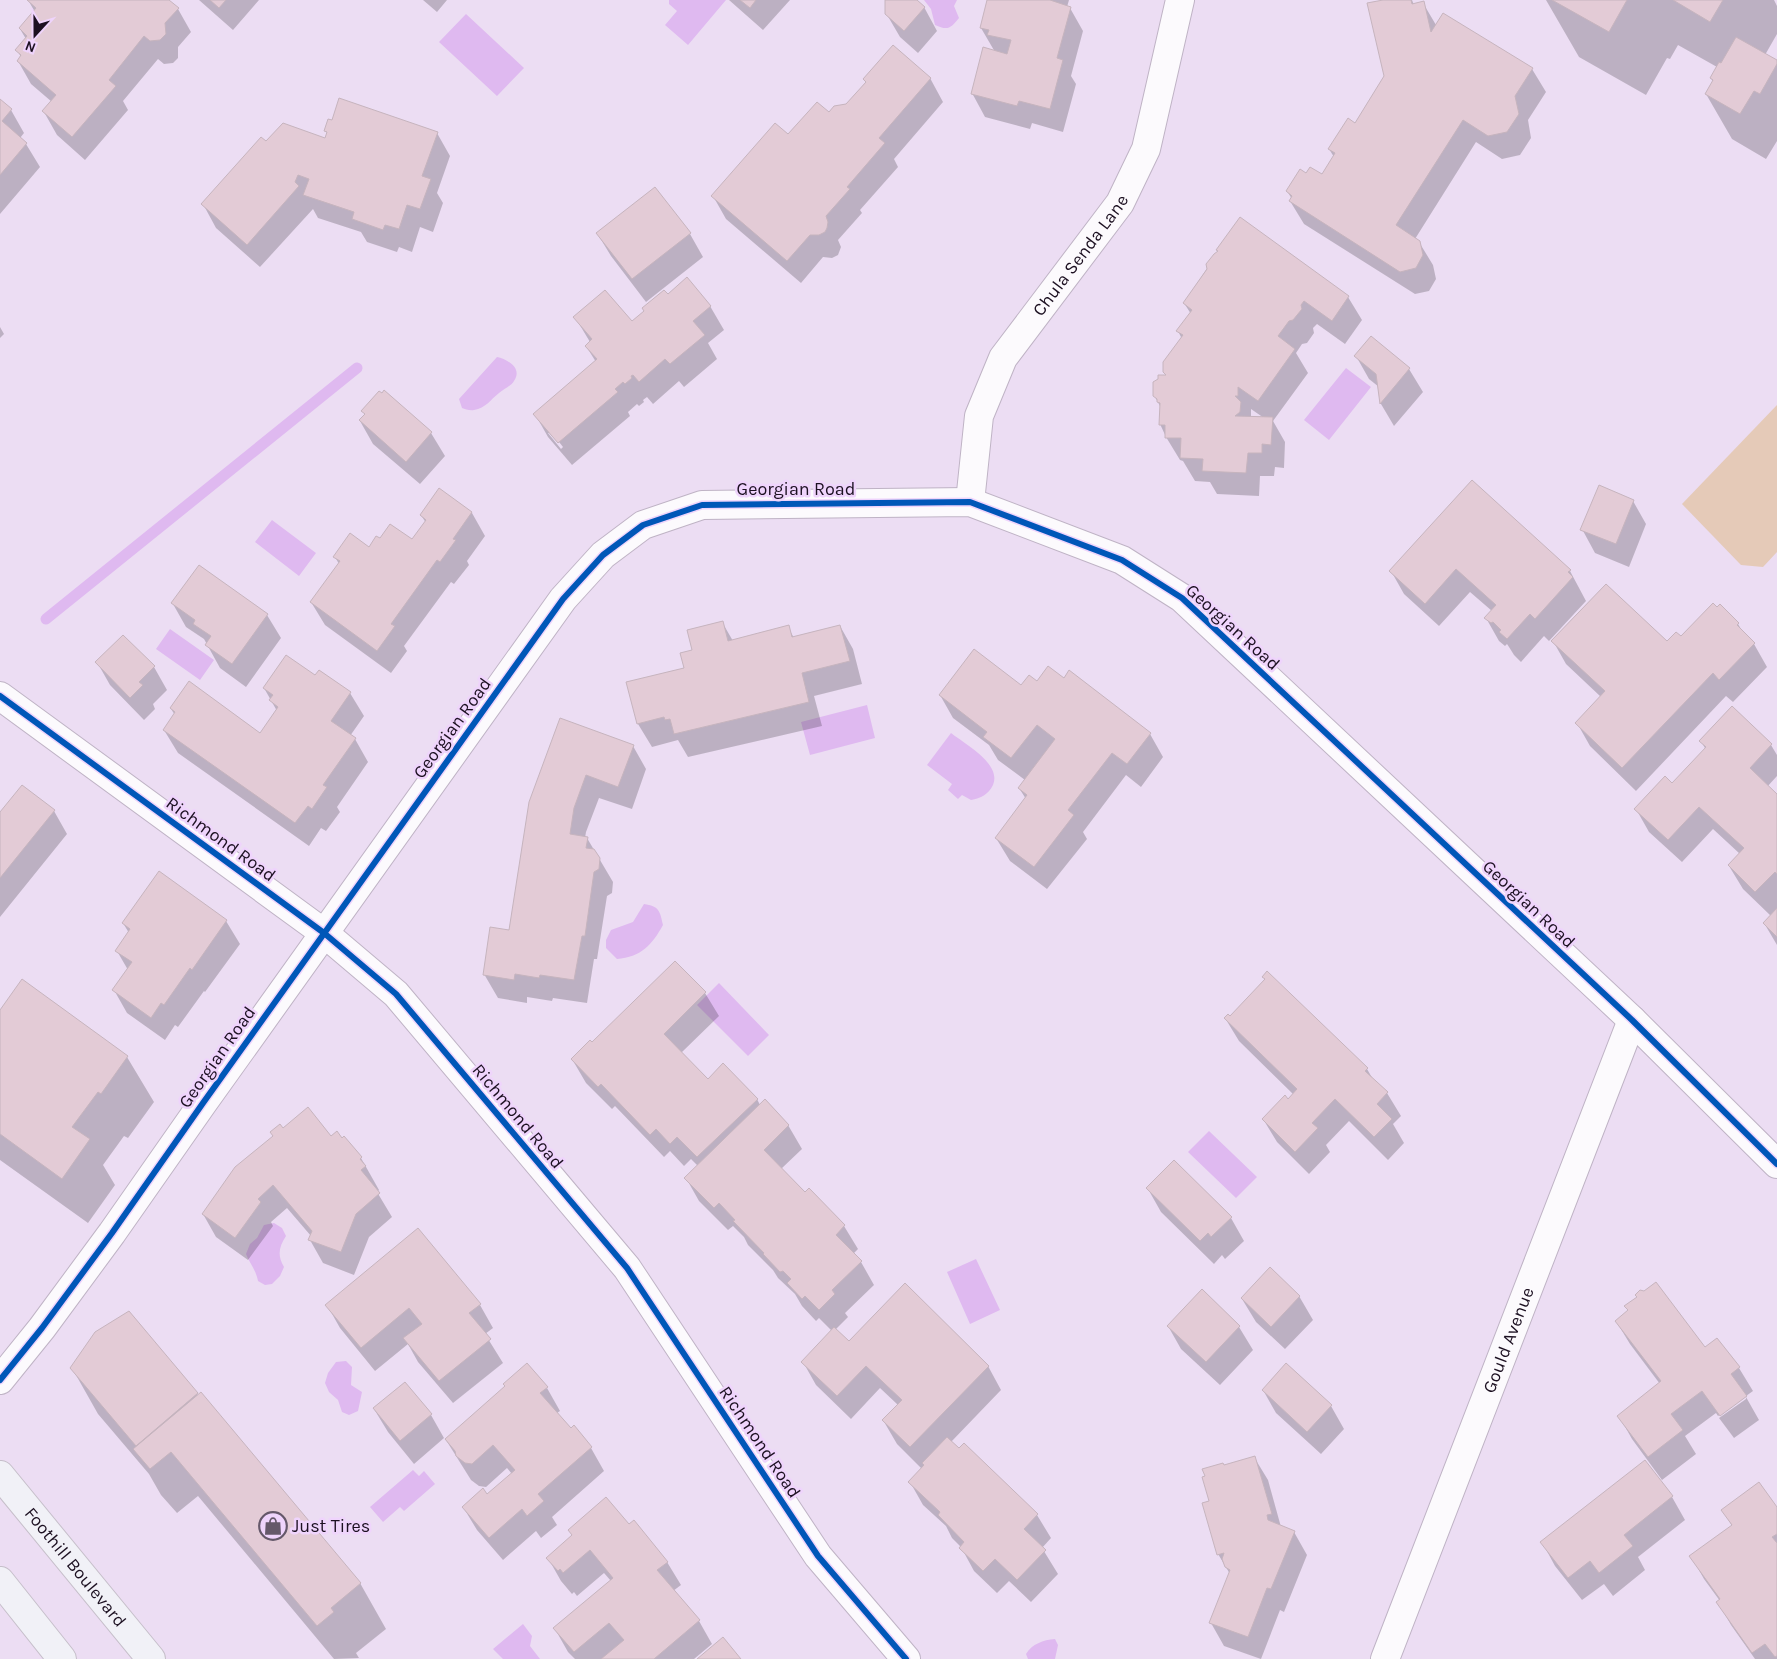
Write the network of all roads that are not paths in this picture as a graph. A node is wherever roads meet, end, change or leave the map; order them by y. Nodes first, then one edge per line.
1 (1180, 0) edge
2 (970, 502) junction
3 (0, 696) edge
4 (324, 933) junction
5 (1632, 1020) junction
6 (1777, 1164) edge
7 (0, 1380) edge
8 (0, 1474) edge
9 (0, 1581) edge
10 (62, 1659) edge
11 (151, 1659) edge
12 (906, 1659) edge
13 (1385, 1659) edge

1 - 2 street, Chula Senda Lane
2 - 4 street, Georgian Road
2 - 5 street, Georgian Road
3 - 4 street, Richmond Road
4 - 7 street, Georgian Road
4 - 12 street, Richmond Road
5 - 6 street, Georgian Road
5 - 13 street, Gould Avenue
8 - 11 main road, Foothill Boulevard
9 - 10 main road

